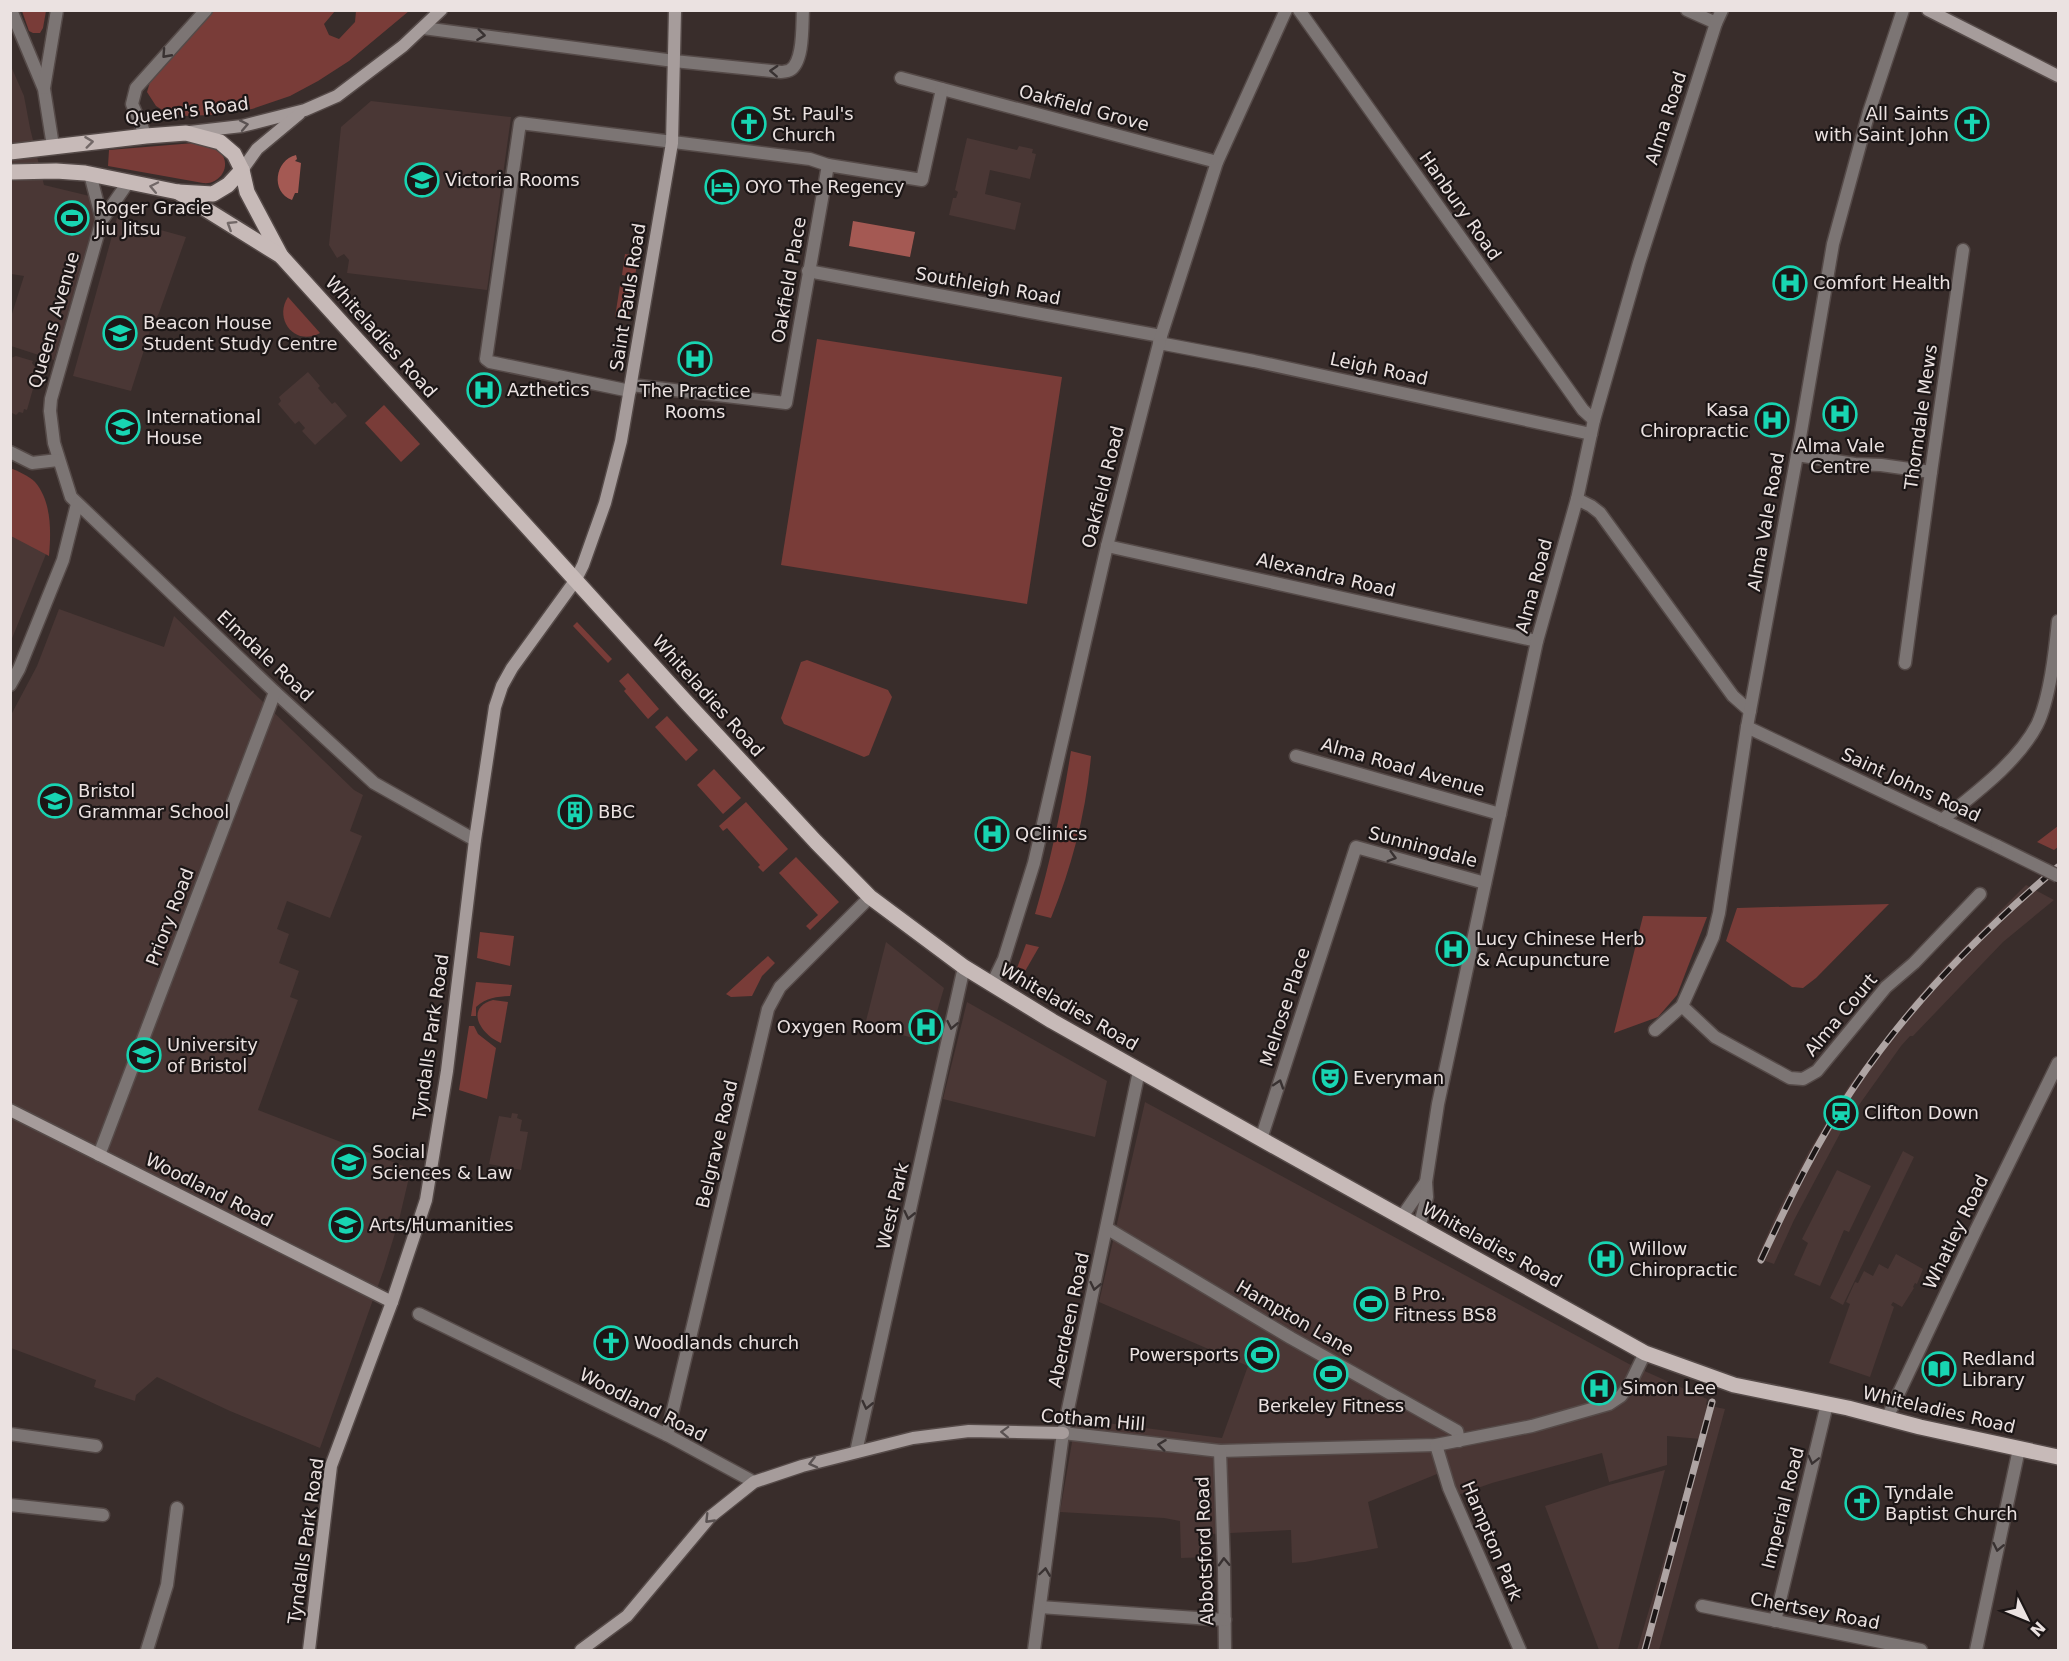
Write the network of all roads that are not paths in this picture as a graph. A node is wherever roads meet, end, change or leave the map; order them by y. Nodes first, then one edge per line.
1 (11, 10) edge
2 (57, 10) edge
3 (206, 10) edge
4 (441, 10) edge
5 (675, 10) edge
6 (803, 10) edge
7 (1286, 10) edge
8 (1299, 10) edge
9 (1687, 10) edge
10 (1722, 10) edge
11 (1903, 10) edge
12 (1928, 10) edge
13 (1716, 23) junction
14 (423, 28) junction
15 (674, 61) junction
16 (2058, 76) edge
17 (901, 78) dead end
18 (44, 89) junction
19 (942, 89) junction
20 (305, 110) junction
21 (186, 133) junction
22 (146, 136) junction
23 (672, 143) junction
24 (53, 146) junction
25 (10, 152) edge
26 (1217, 162) junction
27 (828, 165) junction
28 (242, 170) junction
29 (10, 172) edge
30 (90, 174) junction
31 (129, 182) junction
32 (178, 192) junction
33 (102, 220) junction
34 (1963, 250) dead end
35 (281, 256) junction
36 (808, 271) junction
37 (1160, 339) junction
38 (631, 388) junction
39 (1594, 420) junction
40 (1591, 434) junction
41 (10, 452) edge
42 (1797, 455) junction
43 (59, 463) junction
44 (1931, 472) junction
45 (1577, 499) junction
46 (74, 500) junction
47 (1107, 546) junction
48 (575, 581) junction
49 (2058, 621) edge
50 (1537, 641) junction
51 (2057, 642) edge
52 (1905, 663) dead end
53 (10, 685) edge
54 (275, 692) junction
55 (1750, 711) junction
56 (1747, 727) junction
57 (1296, 756) dead end
58 (1500, 814) junction
59 (1942, 820) junction
60 (475, 840) junction
61 (2058, 876) edge
62 (1485, 883) junction
63 (1342, 886) joint
64 (1980, 894) dead end
65 (870, 897) junction
66 (964, 968) junction
67 (992, 984) junction
68 (1682, 1006) junction
69 (1654, 1030) dead end
70 (2058, 1063) edge
71 (1139, 1071) junction
72 (10, 1110) edge
73 (1261, 1139) junction
74 (99, 1155) junction
75 (1426, 1182) junction
76 (1401, 1218) junction
77 (1419, 1228) junction
78 (1108, 1229) junction
79 (392, 1302) junction
80 (419, 1314) dead end
81 (1645, 1353) junction
82 (1827, 1404) junction
83 (1887, 1418) junction
84 (1063, 1433) junction
85 (10, 1434) edge
86 (667, 1435) junction
87 (1459, 1441) junction
88 (1436, 1445) junction
89 (96, 1446) dead end
90 (2019, 1449) junction
91 (1225, 1451) junction
92 (856, 1452) junction
93 (2058, 1457) edge
94 (754, 1482) junction
95 (10, 1505) edge
96 (177, 1508) dead end
97 (103, 1515) dead end
98 (1702, 1606) dead end
99 (1040, 1607) junction
100 (1225, 1620) junction
101 (1774, 1621) junction
102 (147, 1650) edge
103 (309, 1650) edge
104 (580, 1650) edge
105 (1034, 1650) edge
106 (1225, 1650) edge
107 (1520, 1650) edge
108 (1921, 1650) edge
109 (1976, 1650) edge

1 - 18 street
2 - 18 street
3 -> 22 street
4 - 14 street, Queen's Road
5 - 15 street, Saint Pauls Road
6 -> 15 street
7 - 26 street, Oakfield Road
8 - 39 street, Hanbury Road
9 - 13 street
10 - 13 street, Alma Road
11 - 42 street, Alma Vale Road
12 - 16 street
13 - 39 street, Alma Road
14 -> 15 street
14 - 20 street, Queen's Road
15 - 23 street, Saint Pauls Road
17 - 19 street, Oakfield Grove
18 - 24 street
19 - 26 street, Oakfield Grove
19 - 27 street
21 -> 20 street, Queen's Road
20 - 28 street
21 - 22 main road, Queen's Road
21 - 28 main road
24 -> 22 main road, Queen's Road
23 - 27 street
23 - 38 street, Saint Pauls Road
23 - 38 street
24 - 25 main road, Queen's Road
26 - 37 street, Oakfield Road
27 - 36 street, Oakfield Place
28 - 32 main road
28 - 35 main road
29 - 30 main road
30 - 31 main road
30 - 33 street
32 -> 31 main road
31 - 33 street
35 -> 32 main road
33 - 43 street, Queens Avenue
34 - 44 street, Thorndale Mews
35 - 48 main road, Whiteladies Road
36 - 37 street, Southleigh Road
36 - 38 street, Oakfield Place
37 - 40 street, Leigh Road
37 - 47 street, Oakfield Road
38 - 48 street, Saint Pauls Road
39 - 40 street, Alma Road
40 - 45 street, Alma Road
41 - 43 street
42 - 44 street
42 - 55 street, Alma Vale Road
43 - 46 street, Elmdale Road
44 - 52 street, Thorndale Mews
45 - 50 street, Alma Road
45 - 55 street
46 - 53 street
46 - 54 street, Elmdale Road
47 - 50 street, Alexandra Road
47 - 67 street, Oakfield Road
48 - 60 street, Tyndalls Park Road
48 - 65 main road, Whiteladies Road
49 - 51 street
50 - 58 street, Alma Road
51 - 59 street
54 - 60 street, Elmdale Road
54 - 74 street, Priory Road
55 - 56 street, Alma Vale Road
56 - 59 street, Saint Johns Road
56 - 68 street, Alma Vale Road
57 - 58 street, Alma Road Avenue
58 - 62 street, Alma Road
59 - 61 street, Saint Johns Road, bridge
60 - 79 street, Tyndalls Park Road
63 -> 62 street, Sunningdale
62 - 75 street, Alma Road
73 -> 63 street, Melrose Place
64 - 68 street, Alma Court
65 - 66 main road, Whiteladies Road
65 - 86 street, Belgrave Road
66 - 67 main road, Whiteladies Road
66 -> 92 street, West Park
67 - 71 main road, Whiteladies Road
68 - 69 street, Alma Vale Road
70 - 83 street, Whatley Road
71 - 73 main road, Whiteladies Road
71 - 78 street, Aberdeen Road
72 - 74 street, Woodland Road
73 - 76 main road, Whiteladies Road
74 - 79 street, Woodland Road
75 - 76 street, Alma Road
75 - 77 street, Alma Road
76 - 77 main road, Whiteladies Road
77 - 81 main road, Whiteladies Road
78 -> 84 street, Aberdeen Road
78 - 87 street, Hampton Lane
79 - 103 street, Tyndalls Park Road
80 - 86 street, Woodland Road
81 - 82 main road, Whiteladies Road
81 - 87 street, Cotham Hill
82 - 83 main road, Whiteladies Road
82 -> 101 street, Imperial Road
83 - 90 main road, Whiteladies Road
91 -> 84 street, Cotham Hill
84 -> 92 street, Cotham Hill
99 -> 84 street, Aberdeen Road
85 - 89 street
86 - 94 street, Woodland Road
87 - 88 street, Cotham Hill
88 - 91 street, Cotham Hill
88 - 107 street, Hampton Park
90 - 93 main road, Whiteladies Road
90 -> 109 street
100 -> 91 street, Abbotsford Road
92 -> 94 street, Cotham Hill
94 -> 104 street, Cotham Hill
95 - 97 street
96 - 102 street
98 - 101 street, Chertsey Road
99 - 100 street
99 - 105 street, Aberdeen Road
100 - 106 street, Abbotsford Road
101 - 108 street, Chertsey Road

